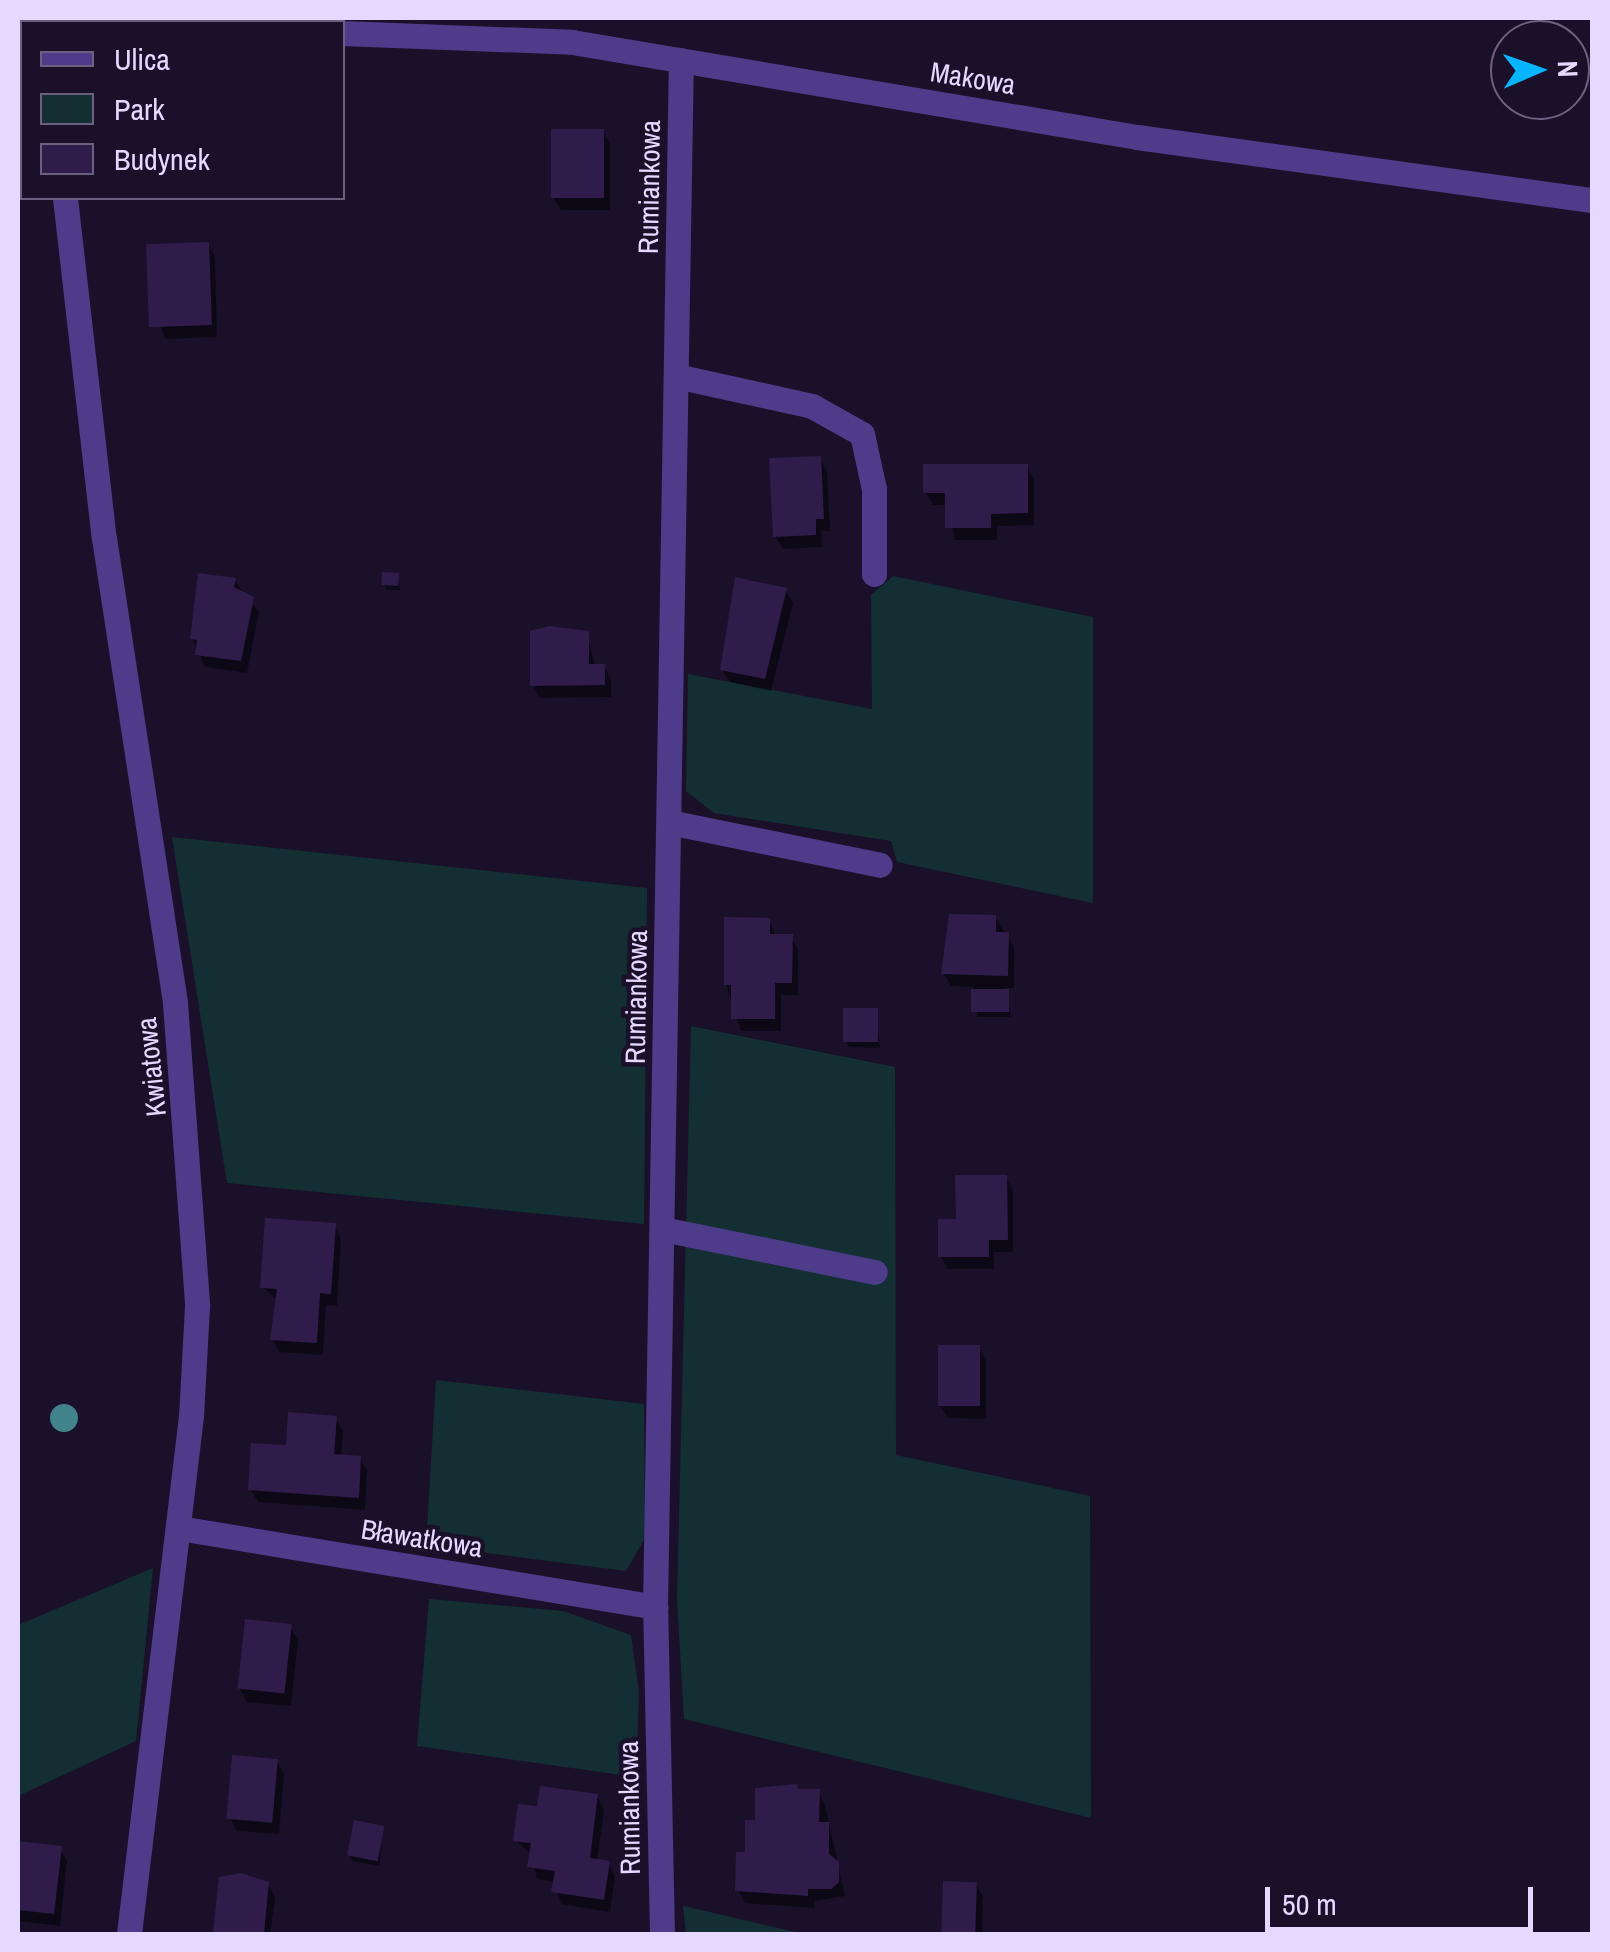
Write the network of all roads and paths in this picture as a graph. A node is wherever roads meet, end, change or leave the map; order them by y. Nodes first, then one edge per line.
1 (345, 33) edge
2 (682, 60) junction
3 (65, 200) edge
4 (1592, 200) edge
5 (676, 376) junction
6 (874, 574) dead end
7 (669, 822) junction
8 (880, 865) dead end
9 (662, 1229) junction
10 (875, 1272) dead end
11 (179, 1528) junction
12 (655, 1606) junction
13 (129, 1934) edge
14 (662, 1934) edge

1 - 2 street, Makowa
2 - 4 street, Makowa
2 - 5 street, Rumiankowa
3 - 11 street, Kwiatowa
5 - 6 street
5 - 7 street, Rumiankowa
7 - 8 street
7 - 9 street, Rumiankowa
9 - 10 street
9 - 12 street, Rumiankowa
11 - 12 street, Bławatkowa
11 - 13 street, Kwiatowa
12 - 14 street, Rumiankowa

